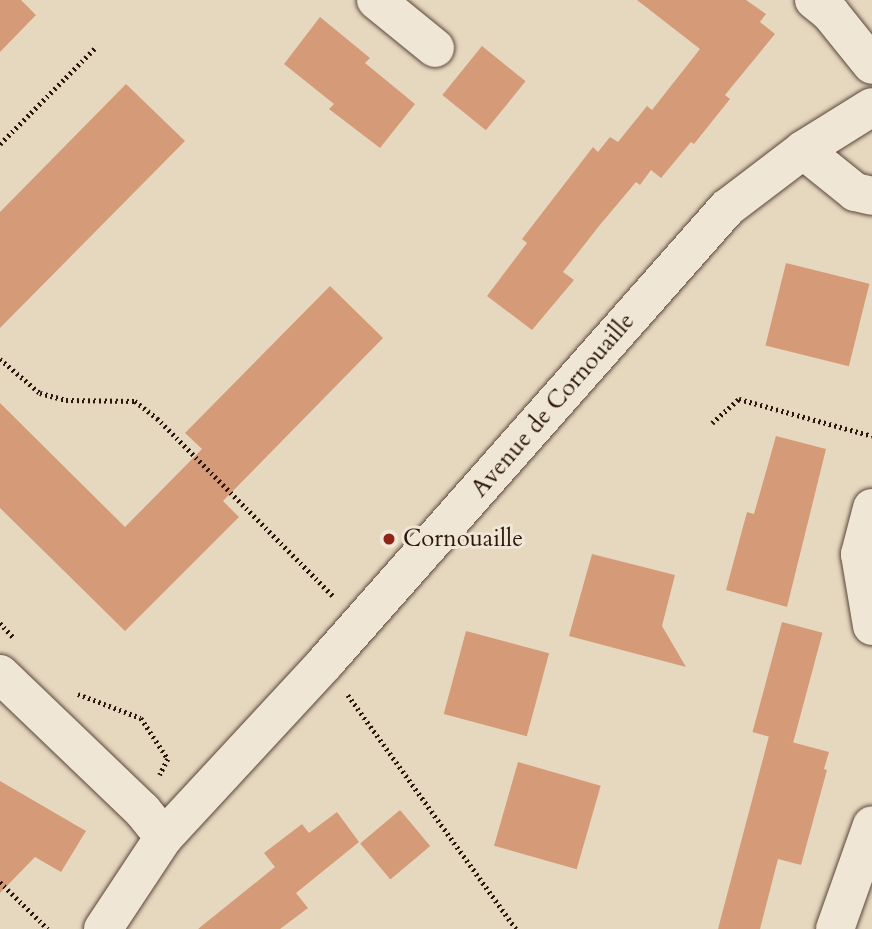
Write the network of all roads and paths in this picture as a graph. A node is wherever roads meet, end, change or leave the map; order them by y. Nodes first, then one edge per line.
1 (376, 0) edge
2 (814, 0) edge
3 (96, 47) dead end
4 (435, 48) dead end
5 (872, 65) edge
6 (872, 107) edge
7 (0, 144) edge
8 (803, 150) junction
9 (872, 197) edge
10 (0, 359) edge
11 (712, 423) dead end
12 (872, 436) edge
13 (872, 508) edge
14 (0, 623) edge
15 (360, 623) junction
16 (872, 626) edge
17 (19, 642) dead end
18 (325, 663) junction
19 (0, 674) edge
20 (68, 690) dead end
21 (153, 823) junction
22 (872, 825) edge
23 (0, 882) edge
24 (48, 929) edge
25 (103, 929) edge
26 (516, 929) edge
27 (835, 929) edge

1 - 4 street
2 - 5 street
3 - 7 path
6 - 8 street, Avenue de Cornouaille
8 - 9 street
8 - 15 street, Avenue de Cornouaille
10 - 15 path
11 - 12 path
13 - 16 street
14 - 17 path
15 - 18 street, Avenue de Cornouaille
18 - 21 street, Avenue de Cornouaille
18 - 26 path
19 - 21 street
20 - 21 path
21 - 25 street, Avenue de Cornouaille
22 - 27 street
23 - 24 path

